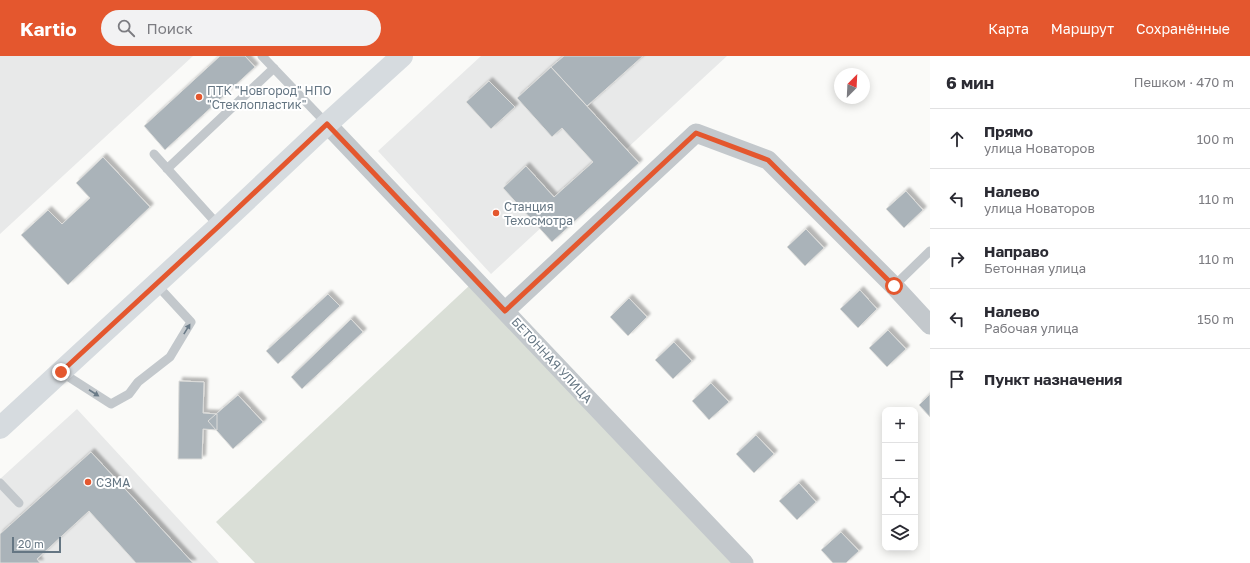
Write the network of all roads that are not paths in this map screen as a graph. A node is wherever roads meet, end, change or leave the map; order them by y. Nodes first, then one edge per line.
1 (262, 56) edge
2 (402, 56) edge
3 (274, 68) junction
4 (327, 124) junction
5 (154, 154) dead end
6 (167, 169) junction
7 (219, 226) junction
8 (930, 251) edge
9 (156, 284) junction
10 (894, 286) junction
11 (505, 311) junction
12 (930, 325) edge
13 (61, 372) junction
14 (0, 428) edge
15 (0, 483) edge
16 (19, 503) dead end
17 (744, 563) edge

1 - 3 lane
2 - 4 main road
3 - 4 lane
3 - 6 lane
4 - 7 main road
4 - 11 street, БЕТОННАЯ УЛИЦА
5 - 6 lane
6 - 7 lane
7 - 9 main road
8 - 10 lane
9 - 13 main road
13 -> 9 lane
10 - 11 street
10 - 12 street
11 - 17 street, БЕТОННАЯ УЛИЦА
13 - 14 main road
15 - 16 lane

